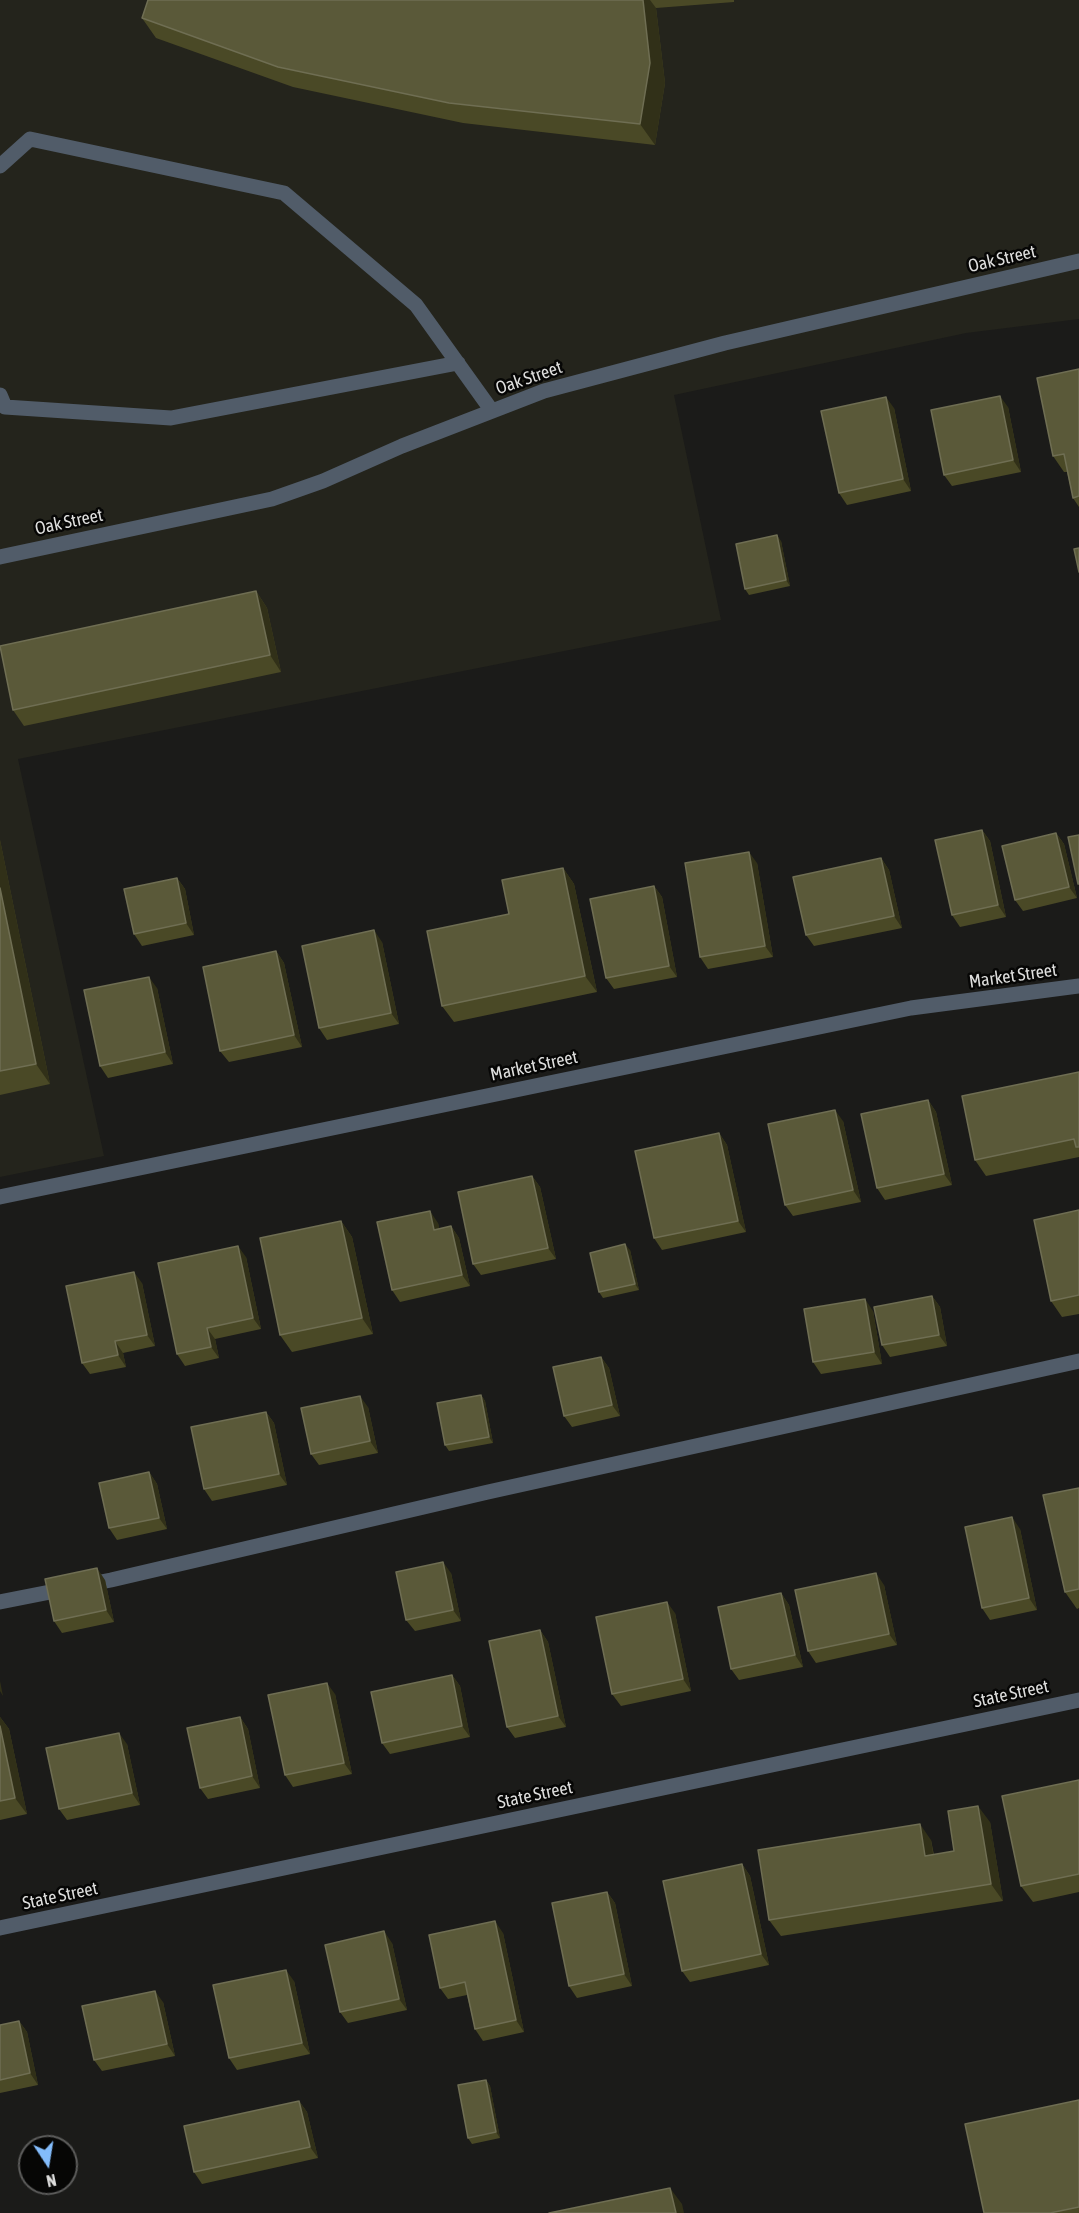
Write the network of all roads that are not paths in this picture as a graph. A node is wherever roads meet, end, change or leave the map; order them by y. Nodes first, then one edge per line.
1 (0, 166) edge
2 (1079, 261) edge
3 (458, 363) junction
4 (0, 395) edge
5 (492, 411) junction
6 (0, 557) edge
7 (1079, 986) edge
8 (0, 1197) edge
9 (1079, 1361) edge
10 (0, 1602) edge
11 (1079, 1700) edge
12 (0, 1929) edge

1 - 3 street
2 - 5 street, Oak Street
3 - 4 street
3 - 5 street
5 - 6 street, Oak Street
7 - 8 street, Market Street
9 - 10 street
11 - 12 street, State Street

